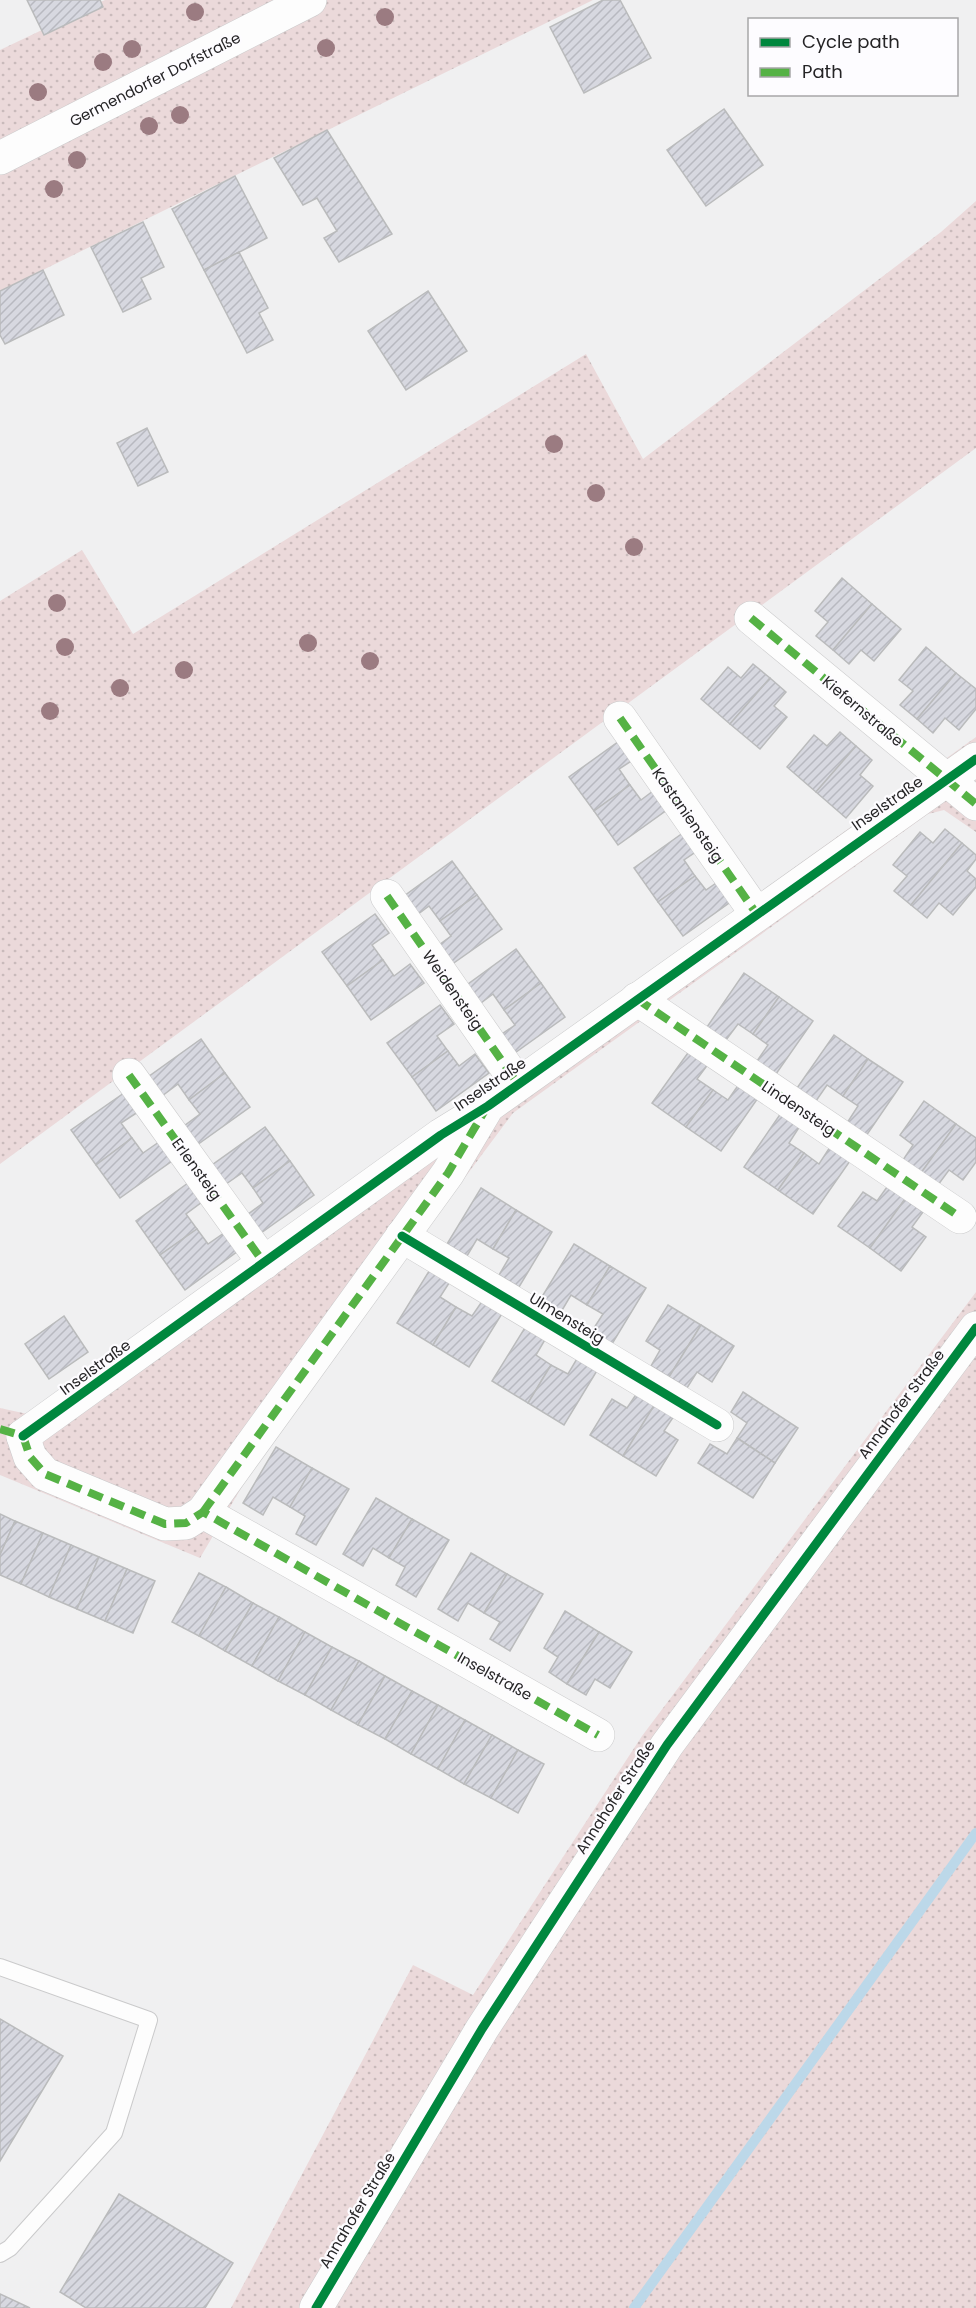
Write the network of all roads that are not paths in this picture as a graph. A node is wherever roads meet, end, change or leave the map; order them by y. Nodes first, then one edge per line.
1 (310, 0) edge
2 (0, 158) edge
3 (751, 618) dead end
4 (620, 718) dead end
5 (976, 759) edge
6 (946, 781) junction
7 (976, 804) edge
8 (387, 896) dead end
9 (756, 913) junction
10 (637, 999) junction
11 (129, 1075) dead end
12 (518, 1084) junction
13 (488, 1106) junction
14 (960, 1217) dead end
15 (402, 1236) junction
16 (264, 1263) junction
17 (976, 1328) edge
18 (717, 1425) dead end
19 (12, 1433) edge
20 (203, 1512) junction
21 (598, 1735) dead end
22 (0, 1967) edge
23 (0, 2254) edge
24 (316, 2308) edge

1 - 2 street, Germendorfer Dorfstraße
3 - 6 street, Kiefernstraße
4 - 9 street, Kastaniensteig
5 - 6 street, Inselstraße
6 - 7 street, Kiefernstraße
6 - 9 street, Inselstraße
8 - 12 street, Weidensteig
9 - 10 street, Inselstraße
10 - 12 street, Inselstraße
10 - 14 street, Lindensteig
11 - 16 street, Erlensteig
12 - 13 street, Inselstraße
13 - 15 street, Inselstraße
13 - 16 street, Inselstraße
15 - 18 street, Ulmensteig
15 - 20 street, Inselstraße
16 - 19 street, Inselstraße
17 - 24 street, Annahofer Straße
19 - 20 street, Inselstraße
20 - 21 street, Inselstraße
22 - 23 lane

